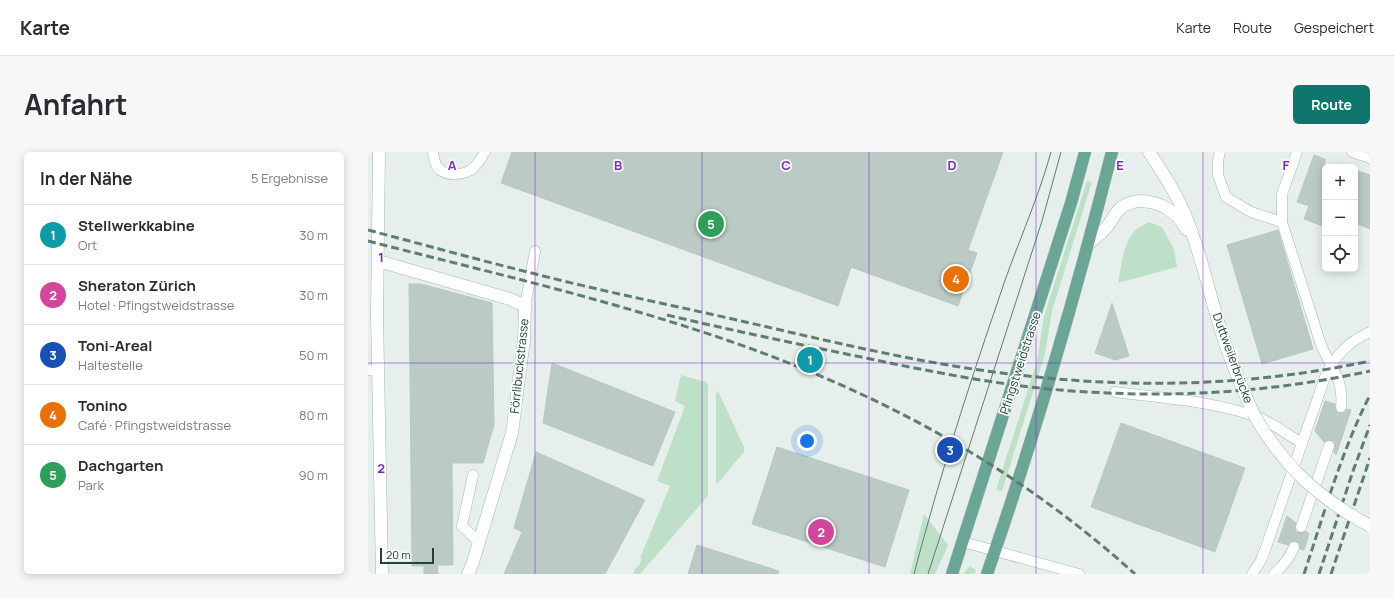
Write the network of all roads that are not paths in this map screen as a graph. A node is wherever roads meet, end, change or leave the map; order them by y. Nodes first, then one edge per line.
1 (379, 152) edge
2 (433, 152) edge
3 (485, 152) edge
4 (1084, 152) edge
5 (1112, 152) edge
6 (1149, 152) edge
7 (1220, 152) edge
8 (1297, 152) edge
9 (1352, 152) edge
10 (1370, 158) edge
11 (1282, 222) junction
12 (1089, 243) junction
13 (536, 251) dead end
14 (1200, 255) junction
15 (373, 259) edge
16 (525, 306) junction
17 (1370, 332) edge
18 (1331, 365) junction
19 (373, 370) edge
20 (1115, 392) dead end
21 (1342, 407) dead end
22 (1302, 443) junction
23 (1329, 446) dead end
24 (473, 475) dead end
25 (1370, 526) edge
26 (1300, 527) dead end
27 (479, 542) junction
28 (962, 542) junction
29 (1294, 547) dead end
30 (995, 551) junction
31 (382, 574) edge
32 (468, 574) edge
33 (952, 574) edge
34 (987, 574) edge
35 (1079, 574) edge
36 (1252, 574) edge
37 (1274, 574) edge

1 - 15 street
2 - 3 lane
4 - 28 main road, Pfingstweidstrasse
5 - 12 main road
6 - 14 street, Duttweilerbrücke
7 - 11 lane
8 - 11 lane
9 - 10 lane
11 - 18 lane
12 - 14 street
12 - 30 main road
13 - 16 lane
14 - 25 street, Duttweilerbrücke, bridge
15 - 16 street, Förrlibuckstrasse
15 - 19 street
16 - 27 street, Förrlibuckstrasse
17 - 18 lane
18 - 21 lane
18 - 22 lane
19 - 31 street
20 - 22 lane
22 - 36 lane
23 - 26 lane
24 - 27 lane
27 - 32 street, Förrlibuckstrasse
28 - 30 lane
28 - 33 main road, Pfingstweidstrasse
29 - 37 lane
30 - 34 main road
30 - 35 lane

